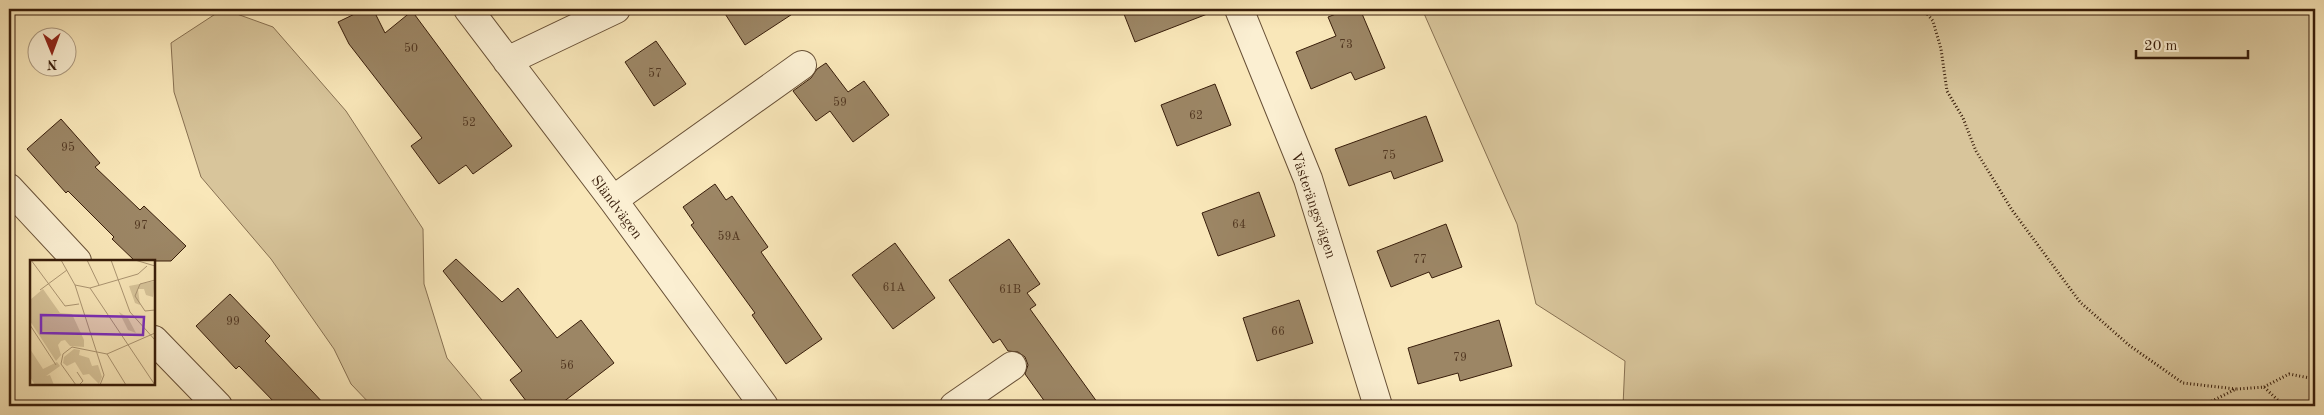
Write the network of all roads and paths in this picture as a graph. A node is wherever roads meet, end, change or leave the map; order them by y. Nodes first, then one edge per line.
1 (468, 9) edge
2 (616, 9) edge
3 (1239, 9) edge
4 (1923, 9) edge
5 (507, 60) junction
6 (802, 66) dead end
7 (9, 188) edge
8 (613, 200) junction
9 (76, 260) edge
10 (155, 341) edge
11 (1012, 366) dead end
12 (2315, 379) edge
13 (2264, 387) junction
14 (2236, 389) junction
15 (218, 406) edge
16 (764, 406) edge
17 (954, 406) edge
18 (1378, 406) edge
19 (2202, 406) edge
20 (2284, 406) edge

1 - 5 street, Sländvägen
2 - 5 street
3 - 18 street, Västerängsvägen
4 - 14 path
5 - 8 street, Sländvägen
6 - 8 street
7 - 9 street
8 - 16 street, Sländvägen
10 - 15 street
11 - 17 street
12 - 13 path
13 - 14 path
13 - 20 path
14 - 19 path

